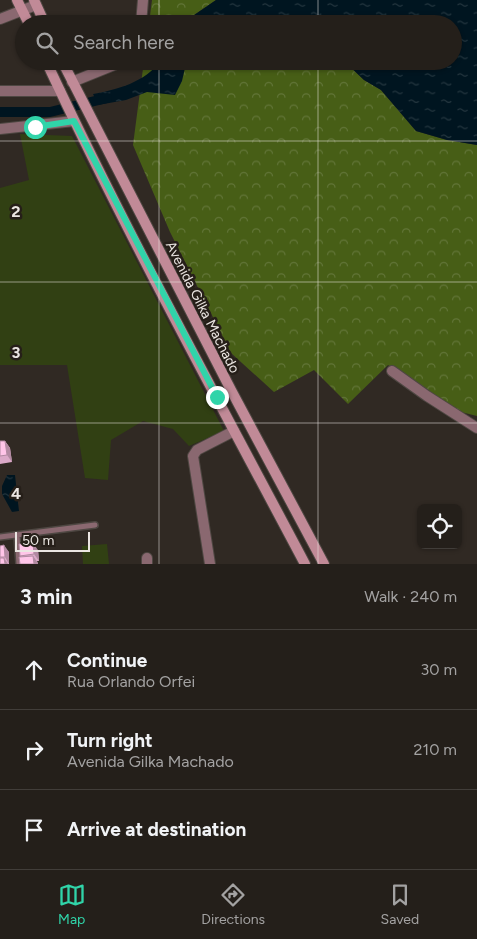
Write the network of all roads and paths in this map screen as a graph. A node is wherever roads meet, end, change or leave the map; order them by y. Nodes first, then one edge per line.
1 (17, 0) edge
2 (143, 0) edge
3 (35, 2) edge
4 (23, 11) junction
5 (25, 15) edge
6 (41, 15) edge
7 (142, 15) edge
8 (0, 19) edge
9 (50, 70) edge
10 (66, 70) edge
11 (102, 70) edge
12 (72, 82) junction
13 (0, 91) edge
14 (62, 96) junction
15 (73, 117) junction
16 (0, 129) edge
17 (392, 371) dead end
18 (230, 390) junction
19 (217, 397) junction
20 (477, 428) edge
21 (234, 431) junction
22 (95, 525) dead end
23 (303, 526) junction
24 (289, 534) junction
25 (17, 535) junction
26 (0, 537) edge
27 (19, 564) edge
28 (210, 564) edge
29 (305, 564) edge
30 (324, 564) edge

1 - 4 street
2 - 7 street
3 - 4 street
3 - 6 street
4 - 5 street
4 - 8 street
9 - 14 street, Avenida Gilka Machado
10 - 12 street, Avenida Gilka Machado
11 - 12 street
12 - 18 street, Avenida Gilka Machado
13 - 14 street
14 - 15 street, Avenida Gilka Machado
15 - 16 street
15 - 19 street, Avenida Gilka Machado
17 - 20 street
18 - 19 street
18 - 23 street, Avenida Gilka Machado
19 - 21 street, Avenida Gilka Machado
21 - 24 street, Avenida Gilka Machado
21 - 28 street
22 - 25 lane
23 - 24 street
23 - 30 street, Avenida Gilka Machado
24 - 29 street, Avenida Gilka Machado
25 - 26 lane
25 - 27 lane

